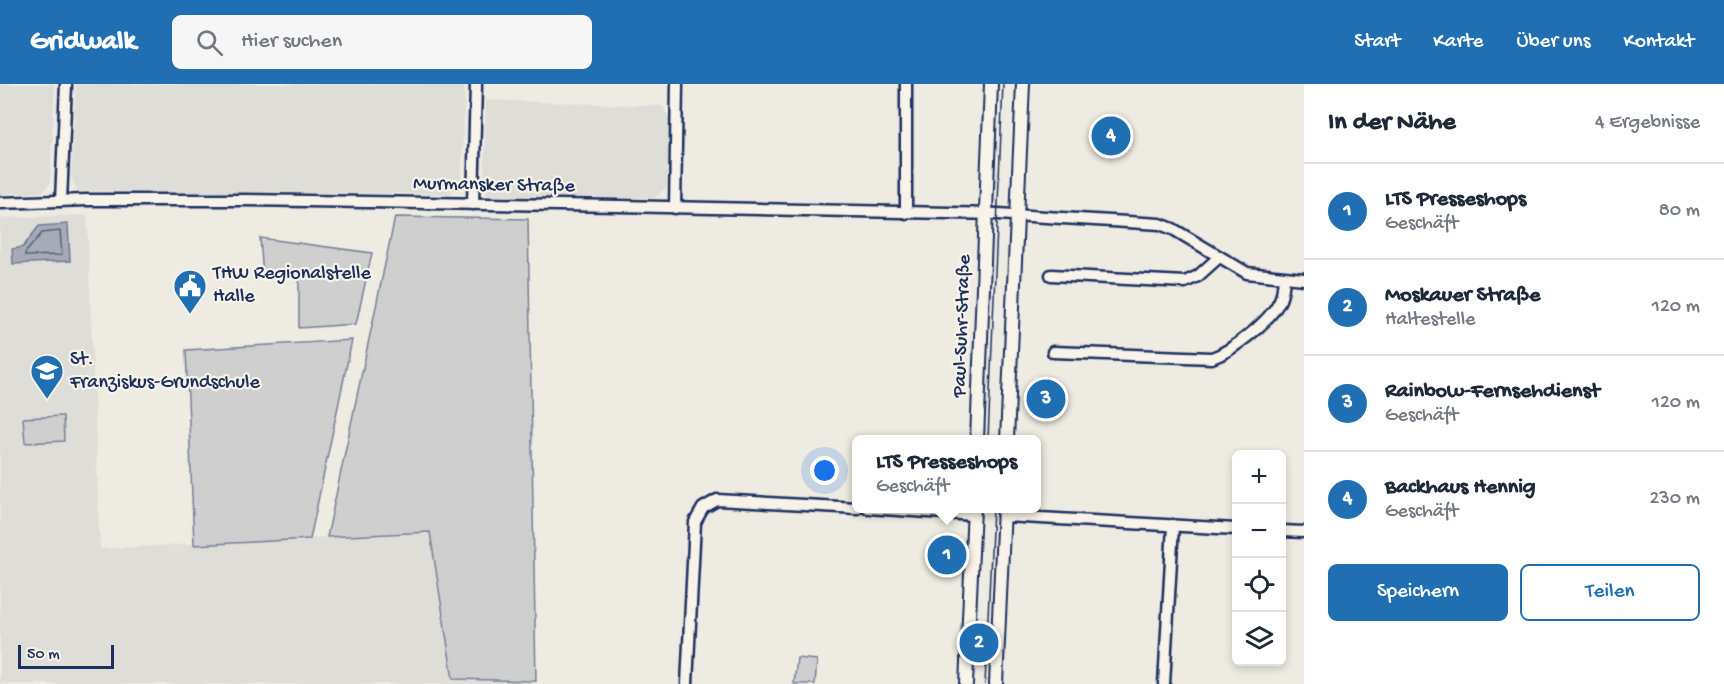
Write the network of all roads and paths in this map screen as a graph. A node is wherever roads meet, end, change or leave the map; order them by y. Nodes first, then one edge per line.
1 (66, 84) edge
2 (476, 84) edge
3 (677, 84) edge
4 (906, 84) edge
5 (992, 84) edge
6 (1023, 84) edge
7 (61, 201) junction
8 (0, 203) edge
9 (472, 204) junction
10 (675, 208) junction
11 (906, 213) junction
12 (987, 214) junction
13 (1016, 215) junction
14 (1218, 258) junction
15 (1050, 275) dead end
16 (1284, 279) junction
17 (1304, 279) edge
18 (1053, 352) dead end
19 (977, 435) edge
20 (1007, 435) edge
21 (852, 508) edge
22 (974, 513) edge
23 (1004, 513) edge
24 (1017, 513) edge
25 (1173, 525) junction
26 (1232, 529) edge
27 (1286, 531) edge
28 (1304, 532) edge
29 (687, 684) edge
30 (966, 684) edge
31 (996, 684) edge
32 (1164, 684) edge

1 - 7 street
2 - 9 street
3 - 10 street
4 - 11 street
5 - 12 street, Paul-Suhr-Straße
6 - 13 street
7 - 8 street, Murmansker Straße
7 - 9 street, Murmansker Straße
9 - 10 street, Murmansker Straße
10 - 11 street, Murmansker Straße
11 - 12 street, Murmansker Straße
12 - 13 street
12 - 19 street, Paul-Suhr-Straße
13 - 14 street
13 - 20 street
14 - 15 street
14 - 16 street
16 - 17 street
16 - 18 street
21 - 29 street
22 - 30 street
23 - 31 street
24 - 25 street
25 - 26 street
25 - 32 street
27 - 28 street

